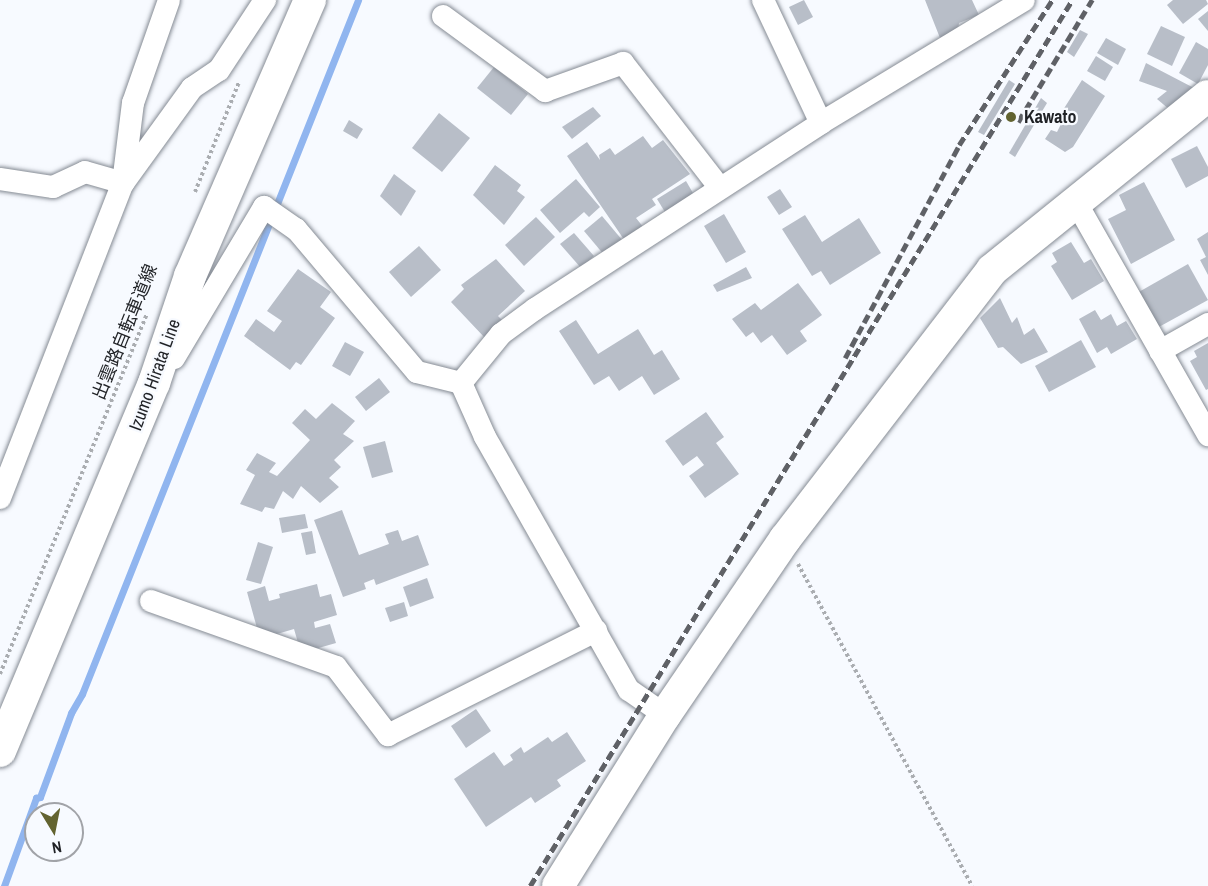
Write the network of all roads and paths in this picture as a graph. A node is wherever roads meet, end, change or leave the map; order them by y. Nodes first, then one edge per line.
1 (169, 0) edge
2 (265, 0) edge
3 (310, 0) edge
4 (763, 0) edge
5 (1024, 0) edge
6 (993, 7) edge
7 (443, 16) dead end
8 (242, 73) dead end
9 (1208, 96) edge
10 (821, 123) junction
11 (0, 179) edge
12 (123, 183) junction
13 (720, 188) junction
14 (194, 194) dead end
15 (1077, 204) junction
16 (151, 305) dead end
17 (1208, 324) edge
18 (1160, 351) junction
19 (154, 383) junction
20 (461, 383) junction
21 (1208, 435) edge
22 (0, 498) edge
23 (785, 539) junction
24 (151, 601) dead end
25 (596, 631) junction
26 (0, 674) edge
27 (665, 715) junction
28 (0, 751) edge
29 (558, 886) edge
30 (972, 886) edge

1 - 12 street
2 - 12 street
3 - 19 street, Izumo Hirata Line
4 - 10 street
5 - 6 street
6 - 10 street
7 - 13 street
8 - 14 path
9 - 15 street
10 - 13 street
11 - 12 street
12 - 22 street
13 - 20 street
15 - 18 street
15 - 23 street
16 - 26 path, 出雲路自転車道線
17 - 18 street
18 - 21 street
19 - 20 street
19 - 28 street, Izumo Hirata Line
20 - 25 street
23 - 27 street
23 - 30 path
24 - 25 street
25 - 27 street
27 - 29 street

